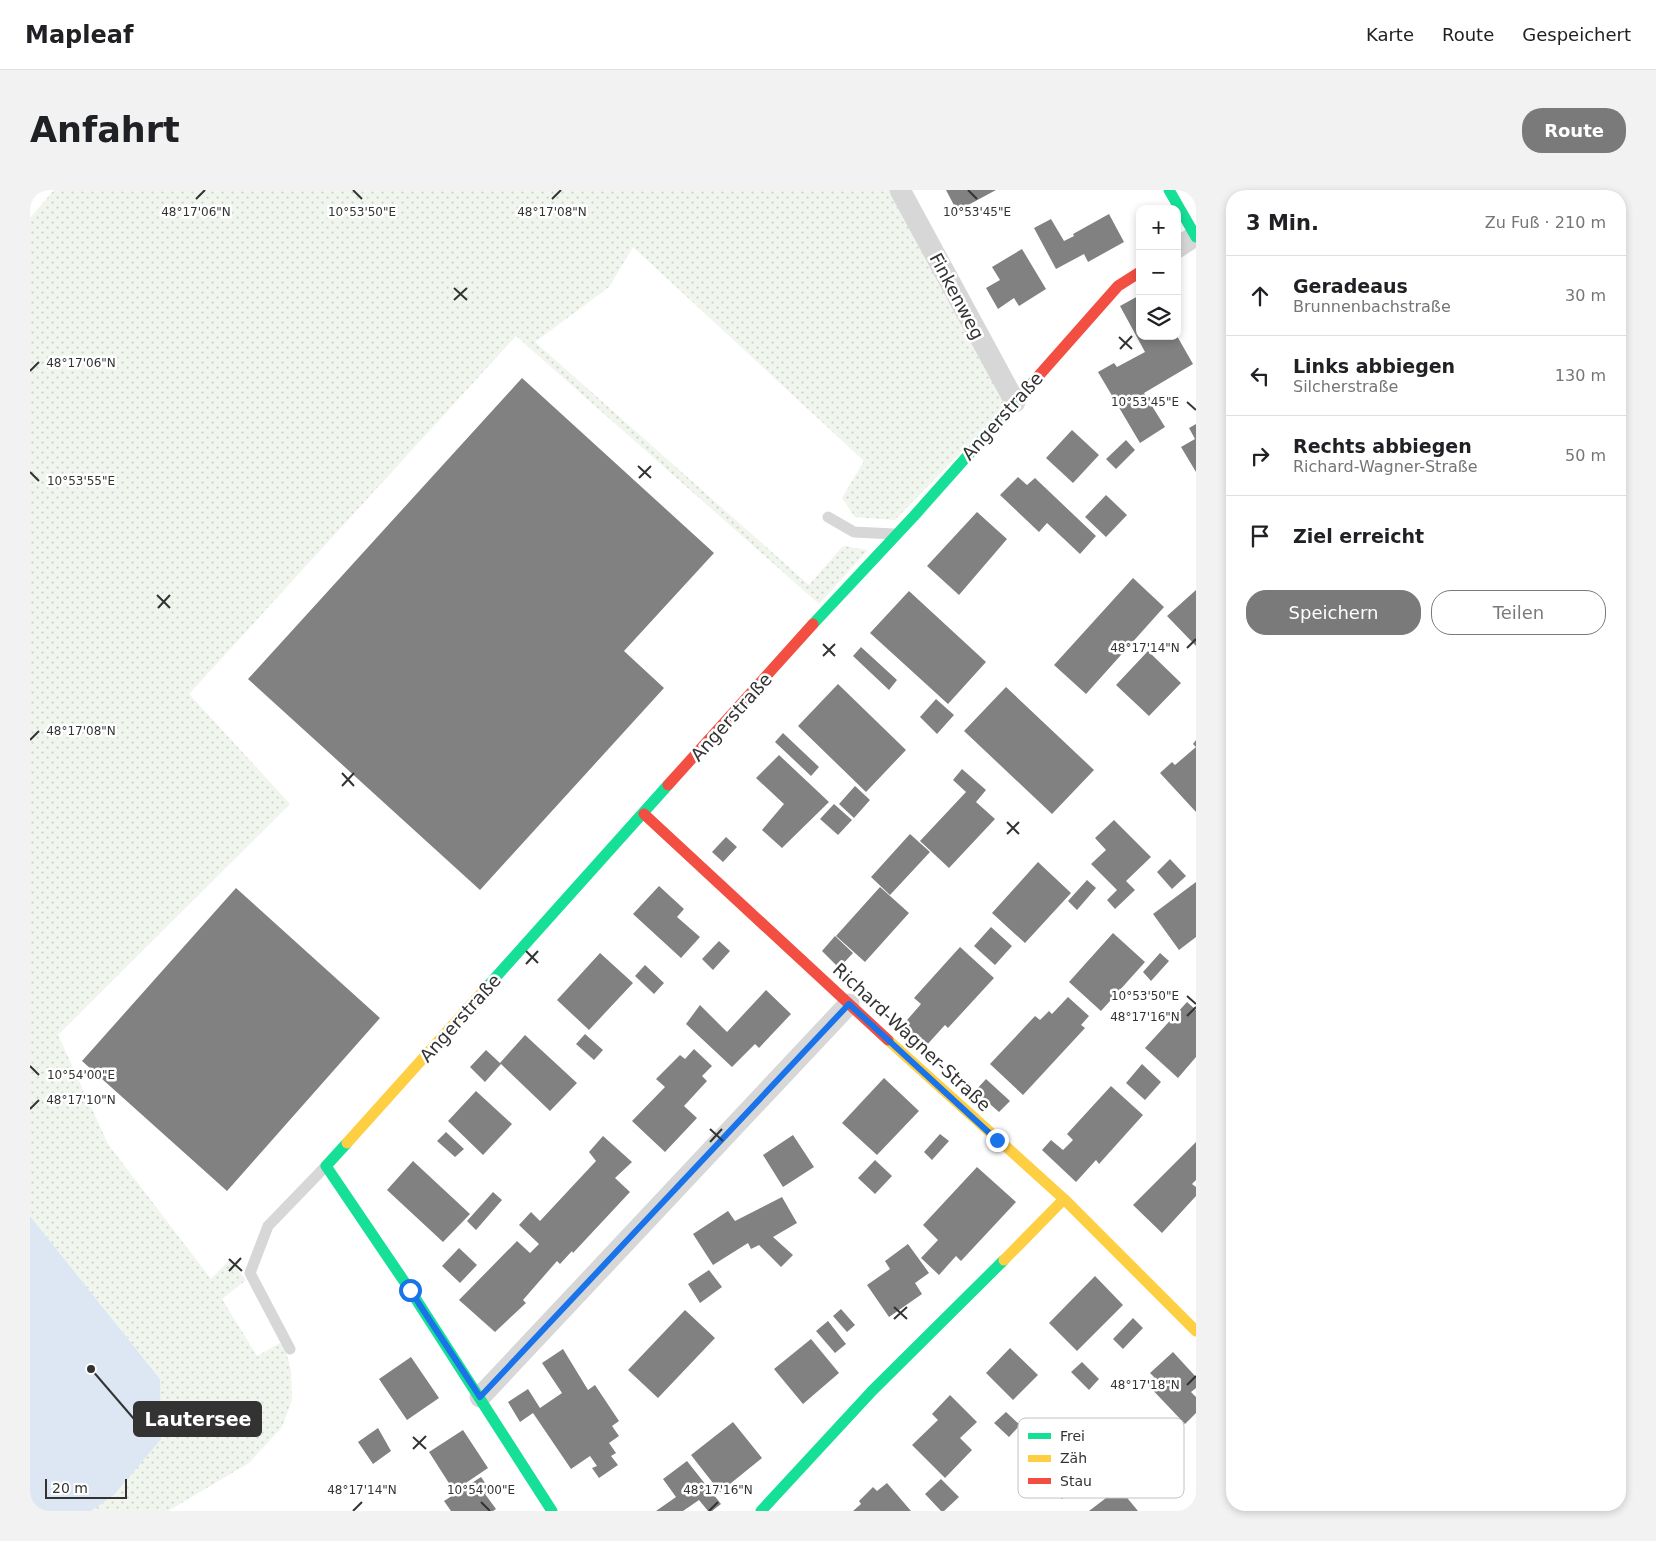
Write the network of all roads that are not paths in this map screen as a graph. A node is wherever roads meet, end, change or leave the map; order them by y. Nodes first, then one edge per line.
1 (900, 190) edge
2 (1169, 190) edge
3 (1196, 237) edge
4 (1181, 246) edge
5 (1136, 275) edge
6 (1014, 402) junction
7 (828, 517) dead end
8 (896, 534) junction
9 (644, 814) junction
10 (849, 1004) junction
11 (326, 1166) junction
12 (1064, 1199) junction
13 (1196, 1331) edge
14 (290, 1349) dead end
15 (480, 1397) junction
16 (552, 1511) edge
17 (761, 1511) edge

1 - 6 street, Finkenweg
2 - 3 street
3 - 4 street
5 - 6 street, Angerstraße
6 - 8 street, Angerstraße
7 - 8 lane
8 - 9 street, Angerstraße
9 - 10 street, Richard-Wagner-Straße
9 - 11 street, Angerstraße
10 - 12 street, Richard-Wagner-Straße
10 - 15 street
11 - 14 lane
11 - 15 street
12 - 13 street, Richard-Wagner-Straße
12 - 17 street
15 - 16 street

